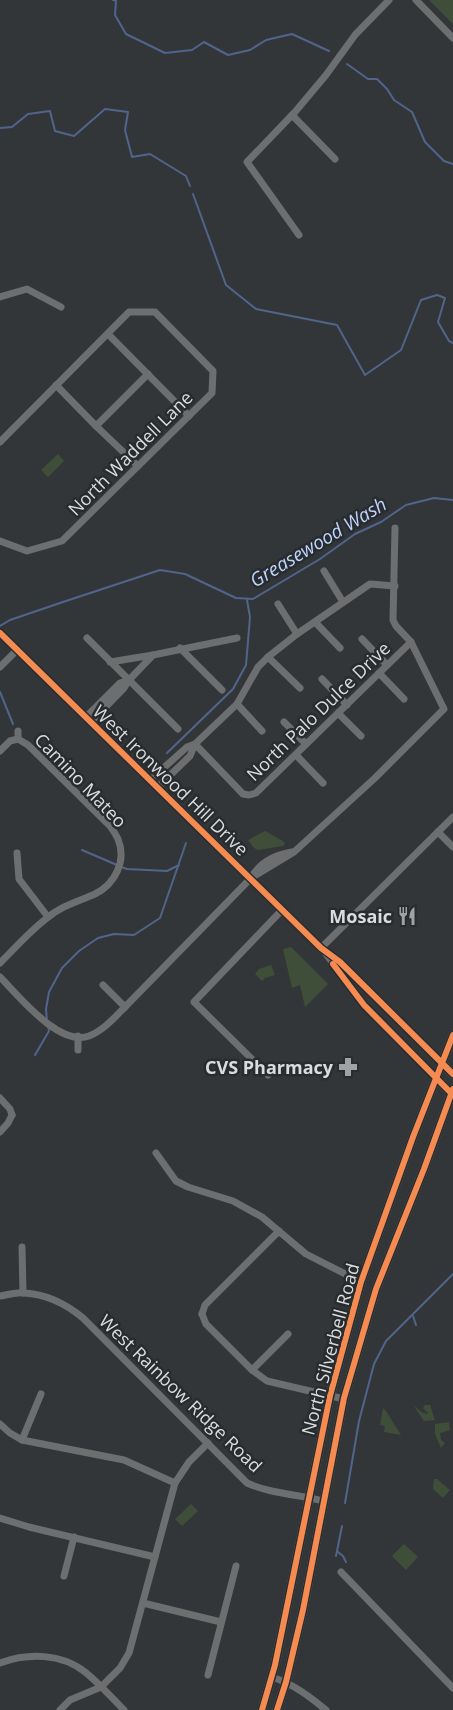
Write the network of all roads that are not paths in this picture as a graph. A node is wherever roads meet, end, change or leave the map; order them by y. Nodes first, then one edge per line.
1 (389, 0) edge
2 (416, 0) edge
3 (453, 38) edge
4 (292, 115) junction
5 (335, 159) dead end
6 (299, 235) dead end
7 (0, 297) edge
8 (61, 307) dead end
9 (108, 334) junction
10 (148, 374) junction
11 (56, 385) junction
12 (189, 416) junction
13 (96, 426) junction
14 (0, 442) edge
15 (138, 466) junction
16 (395, 528) dead end
17 (0, 541) edge
18 (324, 571) dead end
19 (395, 586) junction
20 (343, 602) junction
21 (278, 604) dead end
22 (315, 622) junction
23 (297, 634) junction
24 (3, 636) edge
25 (86, 638) dead end
26 (237, 638) dead end
27 (362, 639) dead end
28 (411, 642) junction
29 (180, 648) junction
30 (340, 648) dead end
31 (17, 650) junction
32 (153, 655) junction
33 (268, 657) junction
34 (110, 662) junction
35 (387, 665) junction
36 (0, 666) edge
37 (379, 673) junction
38 (322, 679) dead end
39 (129, 680) junction
40 (300, 688) dead end
41 (222, 690) dead end
42 (404, 699) dead end
43 (237, 704) junction
44 (347, 705) junction
45 (338, 713) junction
46 (89, 720) junction
47 (284, 722) dead end
48 (178, 729) dead end
49 (18, 731) dead end
50 (262, 732) dead end
51 (361, 736) dead end
52 (18, 739) junction
53 (195, 744) junction
54 (306, 744) junction
55 (0, 751) edge
56 (296, 755) junction
57 (150, 780) junction
58 (322, 783) dead end
59 (158, 787) junction
60 (453, 817) edge
61 (438, 832) junction
62 (453, 847) edge
63 (17, 853) dead end
64 (251, 878) junction
65 (282, 910) junction
66 (48, 917) junction
67 (321, 948) junction
68 (0, 963) edge
69 (0, 977) edge
70 (103, 985) dead end
71 (126, 1007) junction
72 (453, 1035) edge
73 (78, 1036) junction
74 (78, 1050) dead end
75 (442, 1063) junction
76 (453, 1074) edge
77 (268, 1075) dead end
78 (436, 1078) junction
79 (452, 1092) edge
80 (0, 1098) edge
81 (0, 1132) edge
82 (156, 1153) dead end
83 (280, 1231) junction
84 (376, 1240) junction
85 (393, 1246) junction
86 (22, 1247) dead end
87 (361, 1282) junction
88 (23, 1293) junction
89 (0, 1296) edge
90 (288, 1334) dead end
91 (252, 1370) junction
92 (41, 1394) dead end
93 (330, 1396) junction
94 (344, 1399) junction
95 (0, 1424) edge
96 (22, 1440) junction
97 (208, 1443) junction
98 (175, 1483) junction
99 (308, 1497) junction
100 (323, 1501) junction
101 (0, 1518) edge
102 (74, 1537) junction
103 (155, 1557) junction
104 (236, 1566) dead end
105 (341, 1572) dead end
106 (64, 1576) dead end
107 (143, 1604) junction
108 (222, 1622) junction
109 (0, 1662) edge
110 (208, 1675) dead end
111 (272, 1677) junction
112 (286, 1682) junction
113 (101, 1687) junction
114 (453, 1688) edge
115 (60, 1710) edge
116 (124, 1710) edge
117 (262, 1710) edge
118 (277, 1710) edge
119 (326, 1710) edge

1 - 4 street
2 - 3 street
4 - 5 street
4 - 6 street
7 - 8 street
9 - 10 street
9 - 11 street, North Waddell Lane
9 - 12 street, North Waddell Lane
10 - 12 street
10 - 13 street
11 - 13 street
11 - 14 street, North Waddell Lane
12 - 15 street, North Waddell Lane
13 - 15 street
15 - 17 street, North Waddell Lane
16 - 19 street
18 - 20 street
19 - 20 street
19 - 28 street
20 - 22 street
21 - 23 street
22 - 23 street
22 - 30 street
23 - 33 street
24 - 31 street, West Ironwood Hill Drive
25 - 34 street
26 - 29 street
27 - 35 street
28 - 35 street, North Palo Dulce Drive
28 - 64 street
29 - 32 street
29 - 41 street
31 - 36 street
31 - 46 street, West Ironwood Hill Drive
32 - 34 street
32 - 39 street
33 - 40 street
33 - 43 street
34 - 39 street
35 - 37 street, North Palo Dulce Drive
37 - 42 street
37 - 44 street, North Palo Dulce Drive
38 - 44 street
39 - 46 street
39 - 48 street
43 - 50 street
43 - 53 street
44 - 45 street, North Palo Dulce Drive
45 - 51 street
45 - 54 street, North Palo Dulce Drive
46 - 57 street, West Ironwood Hill Drive
47 - 54 street
49 - 52 street
52 - 55 street
52 - 66 street, Camino Mateo
53 - 56 street, North Palo Dulce Drive
53 - 57 street
53 - 59 street
54 - 56 street, North Palo Dulce Drive
56 - 58 street
57 - 59 street, West Ironwood Hill Drive
59 - 64 street, West Ironwood Hill Drive
60 - 61 street
61 - 62 street
61 - 67 street
63 - 66 street
64 - 65 street, West Ironwood Hill Drive
64 - 71 street
65 - 67 street, West Ironwood Hill Drive
65 - 77 street
66 - 68 street, Camino Mateo
67 - 75 street, West Ironwood Hill Drive
67 - 78 street, West Ironwood Hill Drive
69 - 73 street
70 - 71 street
71 - 73 street
72 - 75 main road, North Silverbell Road
73 - 74 street
75 - 76 main road
75 - 78 main road, North Silverbell Road
78 - 79 main road
78 - 84 main road, North Silverbell Road
79 - 85 main road, North Silverbell Road
80 - 81 street
82 - 83 street
83 - 87 street
83 - 91 street
84 - 85 main road
84 - 87 main road, North Silverbell Road
85 - 94 main road, North Silverbell Road
86 - 88 street
87 - 93 main road, North Silverbell Road
88 - 89 street, West Rainbow Ridge Road
88 - 97 street, West Rainbow Ridge Road
90 - 91 street
91 - 93 street
92 - 96 street
93 - 94 street
93 - 99 main road, North Silverbell Road
94 - 100 main road, North Silverbell Road
95 - 96 street
96 - 98 street
97 - 98 street
97 - 99 street, West Rainbow Ridge Road
98 - 103 street
99 - 100 street, West Rainbow Ridge Road
99 - 111 main road, North Silverbell Road
100 - 112 main road, North Silverbell Road
101 - 102 street
102 - 103 street
102 - 106 street
103 - 107 street
104 - 108 street
105 - 114 street
107 - 108 street
107 - 113 street
108 - 110 street
109 - 113 street
111 - 112 street
111 - 117 main road, North Silverbell Road
112 - 118 main road, North Silverbell Road
112 - 119 street
113 - 115 street
113 - 116 street

